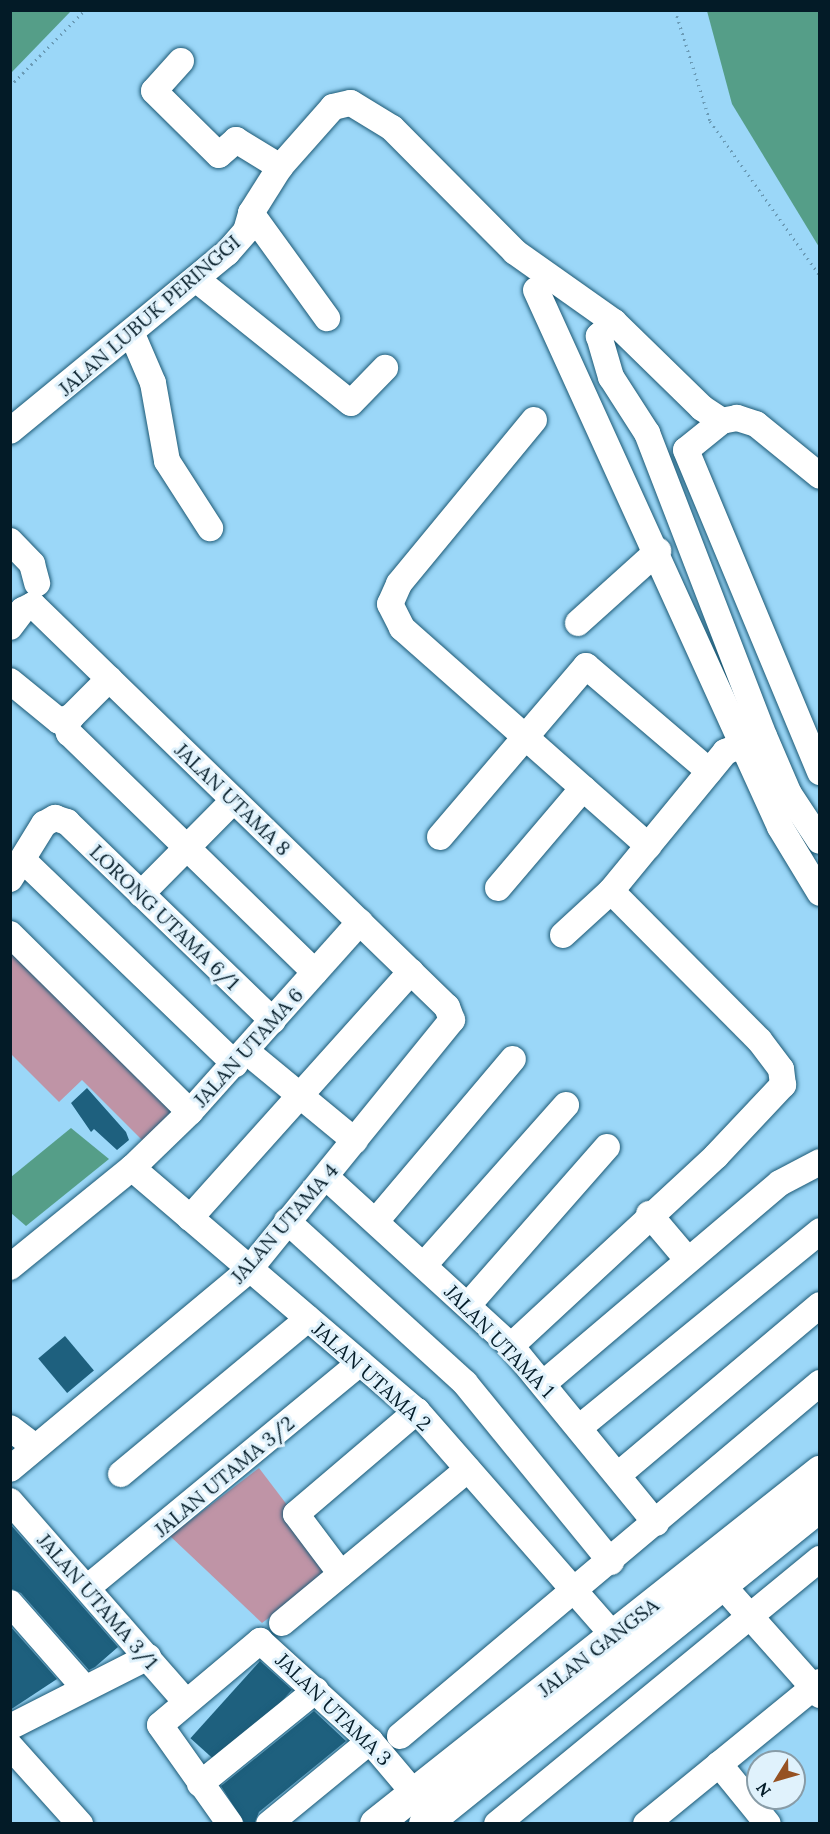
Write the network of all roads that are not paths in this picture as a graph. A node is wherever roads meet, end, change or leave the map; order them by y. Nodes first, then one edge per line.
1 (181, 61) dead end
2 (280, 167) junction
3 (251, 213) junction
4 (196, 279) junction
5 (536, 290) dead end
6 (327, 318) dead end
7 (606, 329) junction
8 (132, 334) junction
9 (568, 356) junction
10 (386, 368) dead end
11 (534, 420) dead end
12 (722, 421) junction
13 (10, 431) edge
14 (647, 433) junction
15 (686, 450) junction
16 (819, 476) edge
17 (210, 528) dead end
18 (10, 541) edge
19 (658, 551) junction
20 (37, 584) dead end
21 (578, 623) dead end
22 (10, 627) edge
23 (109, 679) junction
24 (10, 681) edge
25 (65, 721) junction
26 (523, 736) junction
27 (753, 740) junction
28 (710, 771) junction
29 (819, 772) edge
30 (583, 788) junction
31 (234, 800) junction
32 (440, 837) dead end
33 (819, 841) edge
34 (648, 846) junction
35 (186, 847) junction
36 (17, 870) edge
37 (498, 888) dead end
38 (611, 891) junction
39 (819, 893) edge
40 (141, 894) junction
41 (360, 922) junction
42 (10, 934) edge
43 (563, 935) dead end
44 (315, 972) junction
45 (411, 972) junction
46 (452, 1020) joint
47 (273, 1021) junction
48 (241, 1058) junction
49 (513, 1059) dead end
50 (301, 1096) junction
51 (566, 1105) dead end
52 (190, 1113) junction
53 (356, 1141) junction
54 (607, 1147) dead end
55 (819, 1162) edge
56 (132, 1168) junction
57 (326, 1177) junction
58 (650, 1214) junction
59 (190, 1218) junction
60 (287, 1221) junction
61 (376, 1221) junction
62 (815, 1241) edge
63 (687, 1259) junction
64 (424, 1264) junction
65 (10, 1267) edge
66 (249, 1270) junction
67 (469, 1304) junction
68 (819, 1305) edge
69 (308, 1319) junction
70 (511, 1346) junction
71 (360, 1363) junction
72 (544, 1383) junction
73 (819, 1383) edge
74 (417, 1411) junction
75 (580, 1427) junction
76 (10, 1428) edge
77 (34, 1447) junction
78 (10, 1469) edge
79 (468, 1469) junction
80 (819, 1472) edge
81 (121, 1474) dead end
82 (618, 1475) junction
83 (10, 1501) edge
84 (819, 1506) edge
85 (656, 1523) junction
86 (819, 1559) edge
87 (611, 1562) junction
88 (341, 1574) junction
89 (723, 1586) junction
90 (87, 1588) junction
91 (576, 1592) junction
92 (10, 1604) edge
93 (748, 1617) junction
94 (282, 1623) dead end
95 (613, 1635) junction
96 (148, 1658) junction
97 (83, 1686) junction
98 (817, 1688) edge
99 (316, 1690) junction
100 (185, 1701) junction
101 (400, 1736) dead end
102 (370, 1741) junction
103 (11, 1744) edge
104 (719, 1764) junction
105 (201, 1784) junction
106 (414, 1793) junction
107 (80, 1824) edge
108 (230, 1824) edge
109 (269, 1824) edge
110 (376, 1824) edge
111 (425, 1824) edge
112 (497, 1824) edge
113 (646, 1824) edge
114 (768, 1824) edge

1 - 2 street
2 - 3 street, JALAN LUBUK PERINGGI
2 - 7 street, JALAN LUBUK PERINGGI
3 - 4 street, JALAN LUBUK PERINGGI
3 - 6 street
4 - 8 street, JALAN LUBUK PERINGGI
4 - 10 street
5 - 9 street
7 - 9 street
7 - 12 street, JALAN LUBUK PERINGGI
7 - 14 street
8 - 13 street, JALAN LUBUK PERINGGI
8 - 17 street
9 - 19 street
11 - 26 street
12 - 15 street
12 - 16 street
14 - 15 street
14 - 27 street
15 - 29 street
18 - 20 street
19 - 21 street
19 - 27 street
22 - 23 street, JALAN UTAMA 8
23 - 25 street
23 - 31 street, JALAN UTAMA 8
24 - 25 street
25 - 35 street
26 - 28 street
26 - 30 street
26 - 32 street
27 - 28 street
27 - 33 street
27 - 39 street
28 - 34 street
30 - 34 street
30 - 37 street
31 - 35 street
31 - 41 street, JALAN UTAMA 8
34 - 38 street
35 - 40 street
35 - 44 street
36 - 40 street, LORONG UTAMA 6/1
36 - 48 street
38 - 43 street
38 - 58 street
40 - 47 street, LORONG UTAMA 6/1
41 - 44 street, JALAN UTAMA 6
41 - 45 street, JALAN UTAMA 8
42 - 52 street
44 - 47 street, JALAN UTAMA 6
45 - 46 street, JALAN UTAMA 8
45 - 50 street
46 - 53 street, JALAN UTAMA 4
47 - 48 street, JALAN UTAMA 6
48 - 50 street
48 - 52 street, JALAN UTAMA 6
49 - 61 street
50 - 53 street
50 - 59 street
51 - 64 street
52 - 56 street, JALAN UTAMA 6
53 - 57 street, JALAN UTAMA 4
54 - 67 street
55 - 63 street
56 - 59 street, JALAN UTAMA 2
56 - 65 street
57 - 60 street, JALAN UTAMA 4
57 - 61 street, JALAN UTAMA 1
58 - 63 street
58 - 70 street
59 - 66 street, JALAN UTAMA 2
60 - 66 street, JALAN UTAMA 4
60 - 87 street
61 - 64 street, JALAN UTAMA 1
62 - 75 street
63 - 72 street
64 - 67 street, JALAN UTAMA 1
66 - 69 street, JALAN UTAMA 2
66 - 77 street, JALAN UTAMA 4
67 - 70 street, JALAN UTAMA 1
68 - 82 street
69 - 71 street, JALAN UTAMA 2
69 - 81 street
70 - 72 street, JALAN UTAMA 1
71 - 74 street, JALAN UTAMA 2
71 - 90 street, JALAN UTAMA 3/2
72 - 75 street, JALAN UTAMA 1
73 - 85 street
74 - 79 street, JALAN UTAMA 2
74 - 88 street
75 - 82 street, JALAN UTAMA 1
76 - 77 street
77 - 78 street, JALAN UTAMA 4
79 - 88 street, JALAN UTAMA 3
79 - 91 street, JALAN UTAMA 2
80 - 95 main road, JALAN GANGSA
82 - 85 street, JALAN UTAMA 1
83 - 90 street, JALAN UTAMA 3/1
84 - 89 main road, JALAN GANGSA
85 - 87 street
86 - 93 street
87 - 91 street
88 - 94 street, JALAN UTAMA 3
89 - 93 street
89 - 111 main road, JALAN GANGSA
90 - 96 street, JALAN UTAMA 3/1
91 - 95 street, JALAN UTAMA 2
91 - 101 street
92 - 97 street
93 - 98 street
93 - 112 street
95 - 106 main road, JALAN GANGSA
96 - 97 street
96 - 100 street, JALAN UTAMA 3/1
97 - 103 street
98 - 104 street
99 - 100 street, JALAN UTAMA 3
99 - 102 street, JALAN UTAMA 3
99 - 105 street
100 - 105 street, JALAN UTAMA 3
102 - 106 street, JALAN UTAMA 3
102 - 109 street
103 - 107 street
104 - 113 street
104 - 114 street
105 - 108 street
106 - 110 main road, JALAN GANGSA

